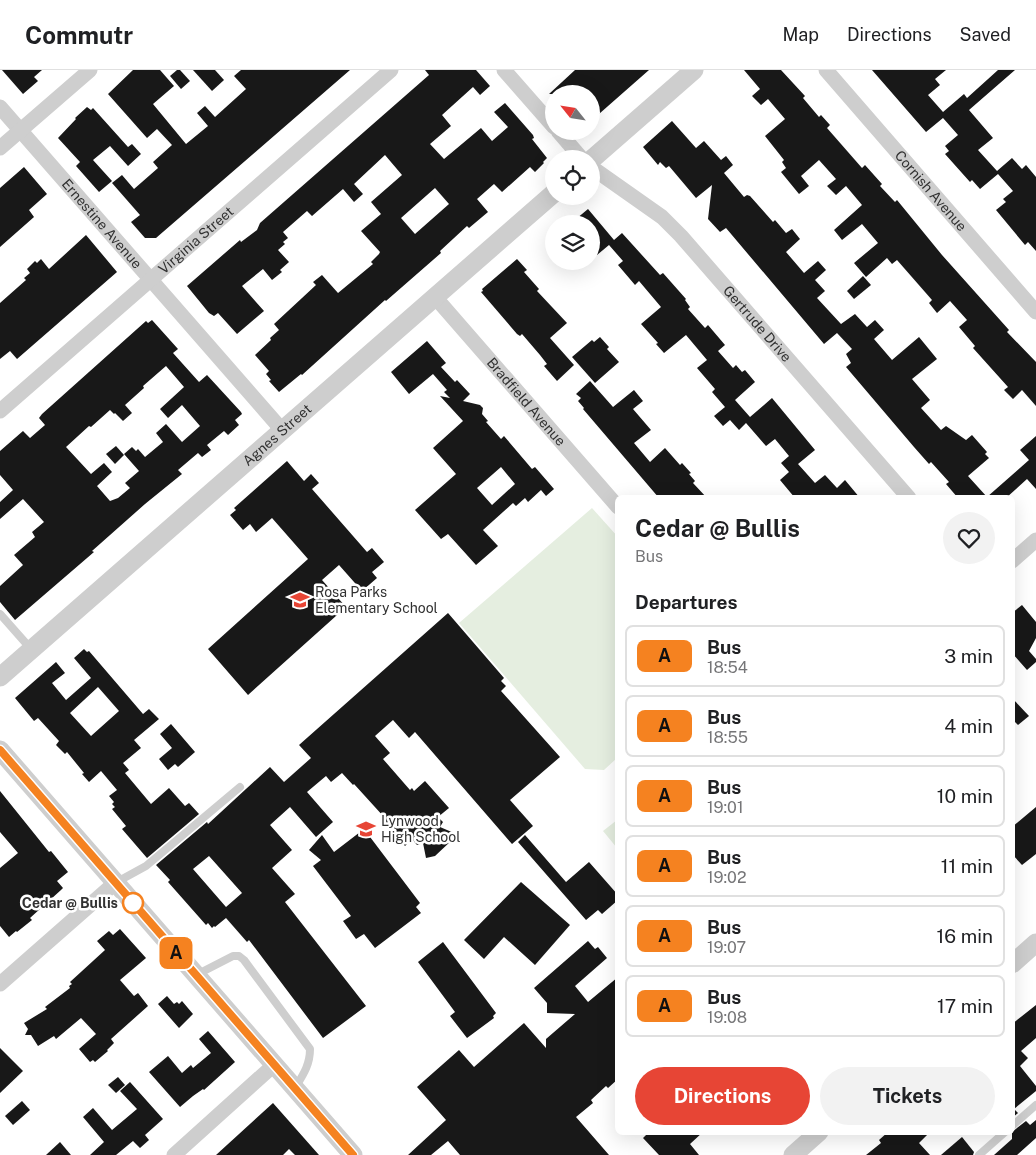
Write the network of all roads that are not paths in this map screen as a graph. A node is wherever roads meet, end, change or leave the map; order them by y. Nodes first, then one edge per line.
1 (90, 70) edge
2 (391, 70) edge
3 (504, 70) edge
4 (694, 70) edge
5 (826, 70) edge
6 (0, 107) edge
7 (545, 117) edge
8 (20, 130) junction
9 (566, 140) edge
10 (0, 148) edge
11 (574, 150) edge
12 (600, 152) edge
13 (600, 174) edge
14 (545, 201) edge
15 (151, 280) junction
16 (435, 297) junction
17 (1036, 312) edge
18 (0, 411) edge
19 (282, 430) junction
20 (906, 495) edge
21 (615, 504) edge
22 (1036, 540) edge
23 (1015, 558) edge
24 (0, 614) edge
25 (31, 649) junction
26 (0, 677) edge
27 (0, 750) edge
28 (240, 787) dead end
29 (116, 883) junction
30 (1036, 943) edge
31 (1015, 960) edge
32 (196, 975) junction
33 (0, 984) edge
34 (274, 1065) junction
35 (295, 1088) junction
36 (1036, 1105) edge
37 (1015, 1123) edge
38 (816, 1135) edge
39 (1002, 1135) edge
40 (174, 1155) edge
41 (353, 1155) edge
42 (793, 1155) edge
43 (979, 1155) edge

1 - 8 street
2 - 15 street, Virginia Street
3 - 7 street
4 - 12 street
5 - 17 street, Cornish Avenue
6 - 8 street, Ernestine Avenue
8 - 10 street
8 - 15 street, Ernestine Avenue
9 - 11 street
13 - 20 street, Gertrude Drive
14 - 16 street, Agnes Street
15 - 18 street, Virginia Street
15 - 19 street, Ernestine Avenue
16 - 19 street, Agnes Street
16 - 21 street, Bradfield Avenue
19 - 25 street, Agnes Street
22 - 23 street
24 - 25 lane
25 - 26 street, Agnes Street
27 - 29 street
28 - 29 lane
29 - 32 street
29 - 33 street
30 - 31 street
32 - 34 street
32 - 35 lane
34 - 35 street
34 - 40 street
35 - 41 street
36 - 37 lane
38 - 42 street
39 - 43 lane

